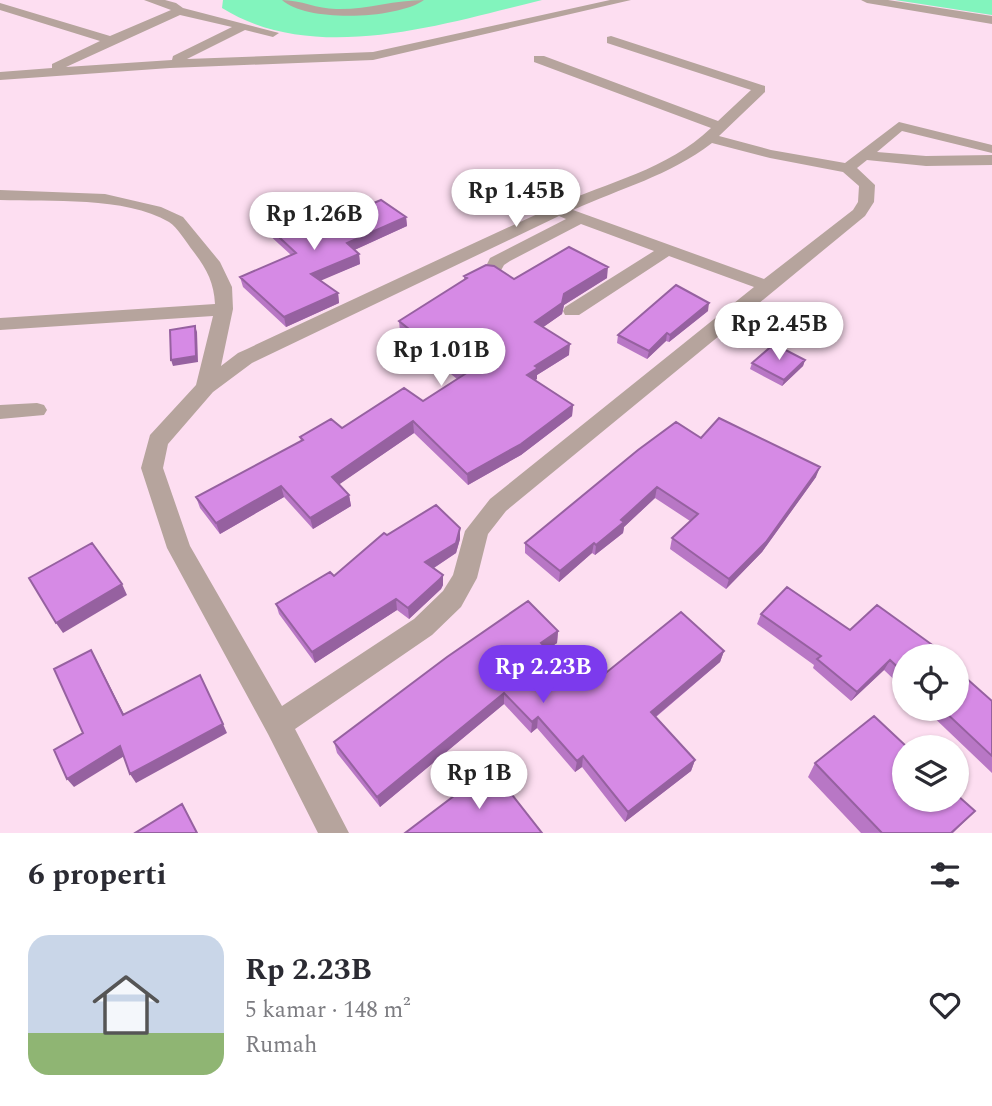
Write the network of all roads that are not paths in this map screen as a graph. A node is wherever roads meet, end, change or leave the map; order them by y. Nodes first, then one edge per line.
1 (150, 0) edge
2 (288, 0) edge
3 (418, 0) edge
4 (625, 0) edge
5 (867, 0) edge
6 (0, 6) edge
7 (175, 6) edge
8 (308, 8) junction
9 (992, 20) edge
10 (283, 25) junction
11 (242, 27) junction
12 (111, 40) junction
13 (611, 40) dead end
14 (539, 59) dead end
15 (252, 60) junction
16 (0, 63) edge
17 (170, 64) junction
18 (48, 71) junction
19 (29, 73) junction
20 (0, 76) edge
21 (714, 132) junction
22 (992, 149) edge
23 (865, 155) junction
24 (992, 160) edge
25 (848, 168) junction
26 (0, 195) edge
27 (558, 210) junction
28 (580, 218) junction
29 (666, 251) junction
30 (494, 270) edge
31 (768, 286) junction
32 (224, 309) junction
33 (572, 311) dead end
34 (0, 324) edge
35 (206, 387) junction
36 (37, 410) dead end
37 (0, 412) edge
38 (278, 725) junction
39 (334, 833) edge

1 - 7 street
2 - 8 street
3 - 8 street
4 - 15 street
5 - 9 street
6 - 12 street
7 - 11 street
7 - 12 street
8 - 10 street
10 - 11 street
10 - 15 street
11 - 17 street
12 - 18 street
13 - 21 street
14 - 21 street
15 - 17 street
16 - 19 street
17 - 18 street
18 - 19 street
19 - 20 street
21 - 25 street
21 - 27 street
22 - 23 street
23 - 24 street
23 - 25 street
25 - 31 street
26 - 32 street
27 - 28 street
27 - 35 street
28 - 29 street
28 - 30 street
29 - 31 street
29 - 33 street
31 - 38 street
32 - 34 street
32 - 35 street
35 - 38 street
36 - 37 street
38 - 39 street

